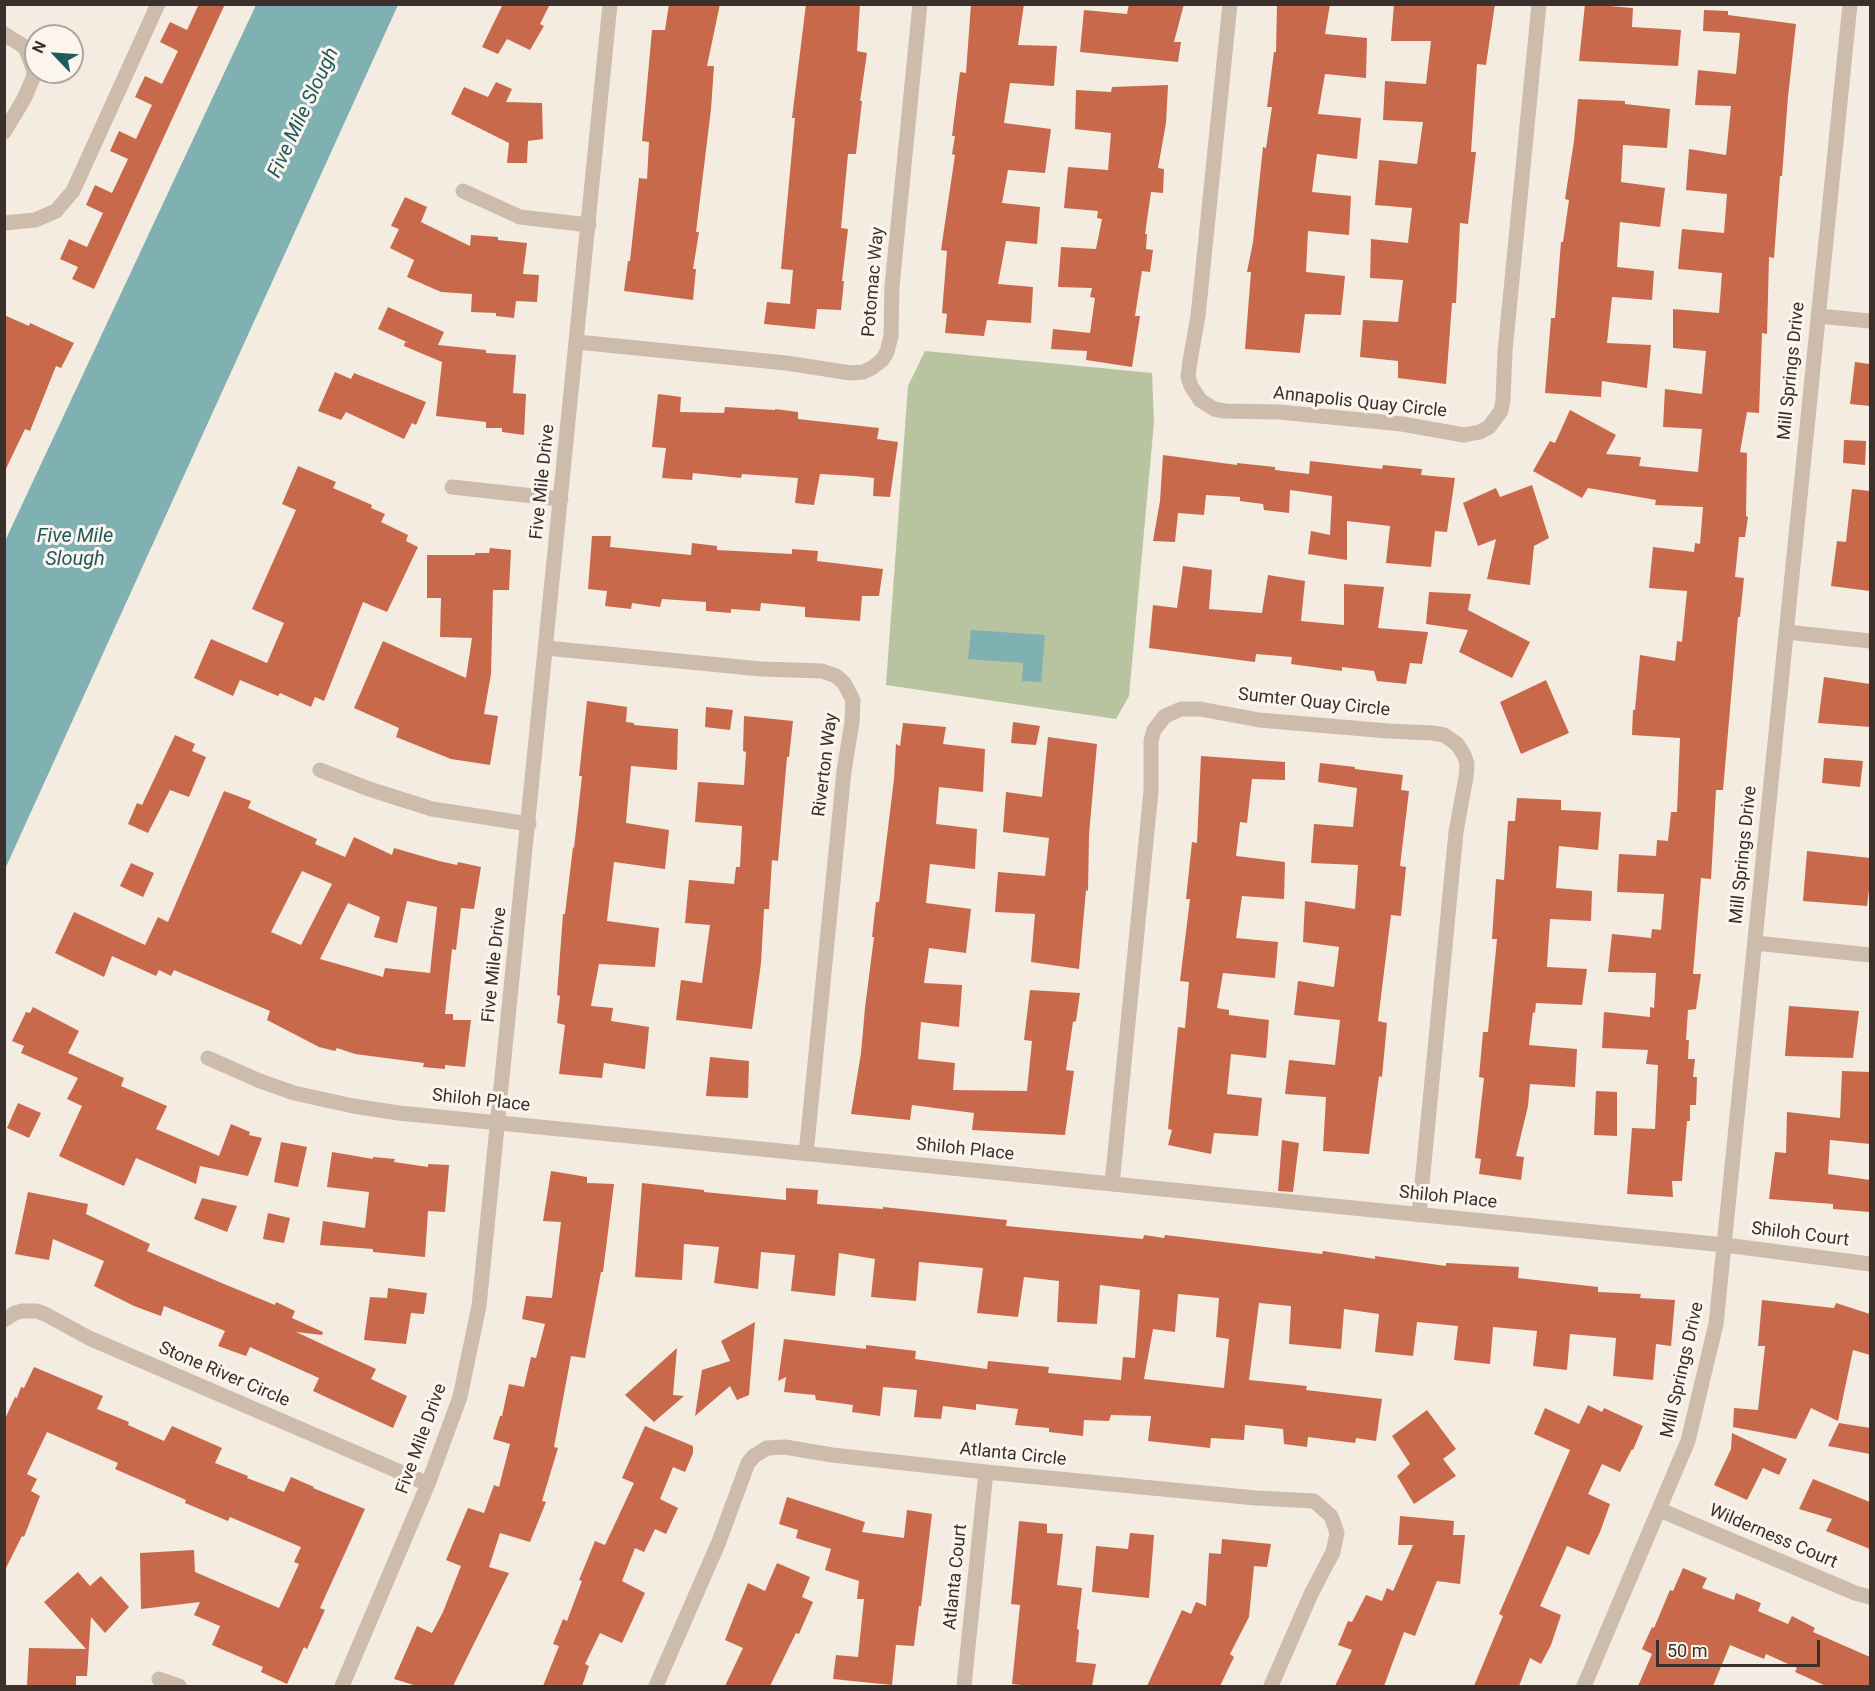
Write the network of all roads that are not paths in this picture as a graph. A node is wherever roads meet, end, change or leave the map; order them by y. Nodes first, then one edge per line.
1 (158, 4) edge
2 (610, 4) edge
3 (920, 4) edge
4 (1230, 4) edge
5 (1539, 4) edge
6 (1850, 4) edge
7 (4, 34) edge
8 (4, 132) edge
9 (464, 191) dead end
10 (4, 223) edge
11 (589, 225) junction
12 (1818, 316) junction
13 (1870, 321) edge
14 (577, 342) junction
15 (452, 487) dead end
16 (561, 499) junction
17 (1786, 632) junction
18 (1870, 641) edge
19 (546, 648) junction
20 (320, 770) dead end
21 (529, 824) junction
22 (1755, 944) junction
23 (1870, 955) edge
24 (208, 1058) dead end
25 (499, 1123) junction
26 (806, 1154) junction
27 (1112, 1184) junction
28 (1419, 1215) junction
29 (1725, 1245) junction
30 (1870, 1264) edge
31 (4, 1320) edge
32 (986, 1472) junction
33 (428, 1484) junction
34 (1660, 1510) junction
35 (1870, 1597) edge
36 (159, 1679) dead end
37 (179, 1686) edge
38 (342, 1686) edge
39 (656, 1686) edge
40 (964, 1686) edge
41 (1271, 1686) edge
42 (1584, 1686) edge

1 - 10 street
2 - 11 street, Five Mile Drive
3 - 14 street, Potomac Way
4 - 5 street, Annapolis Quay Circle
6 - 12 street, Mill Springs Drive
7 - 8 street
9 - 11 street
11 - 14 street, Five Mile Drive
12 - 13 street
12 - 17 street, Mill Springs Drive
14 - 16 street, Five Mile Drive
15 - 16 street
16 - 19 street, Five Mile Drive
17 - 18 street
17 - 22 street, Mill Springs Drive
19 - 21 street, Five Mile Drive
19 - 26 street, Riverton Way
20 - 21 street
21 - 25 street, Five Mile Drive
22 - 23 street
22 - 29 street, Mill Springs Drive
24 - 25 street, Shiloh Place
25 - 26 street, Shiloh Place
25 - 33 street, Five Mile Drive
26 - 27 street, Shiloh Place
27 - 28 street, Shiloh Place
27 - 28 street, Sumter Quay Circle
28 - 29 street, Shiloh Place
29 - 30 street, Shiloh Court
29 - 34 street, Mill Springs Drive
31 - 33 street, Stone River Circle
32 - 39 street, Atlanta Circle
32 - 40 street, Atlanta Court
32 - 41 street, Atlanta Circle
33 - 38 street, Five Mile Drive
34 - 35 street, Wilderness Court
34 - 42 street, Mill Springs Drive
36 - 37 street

